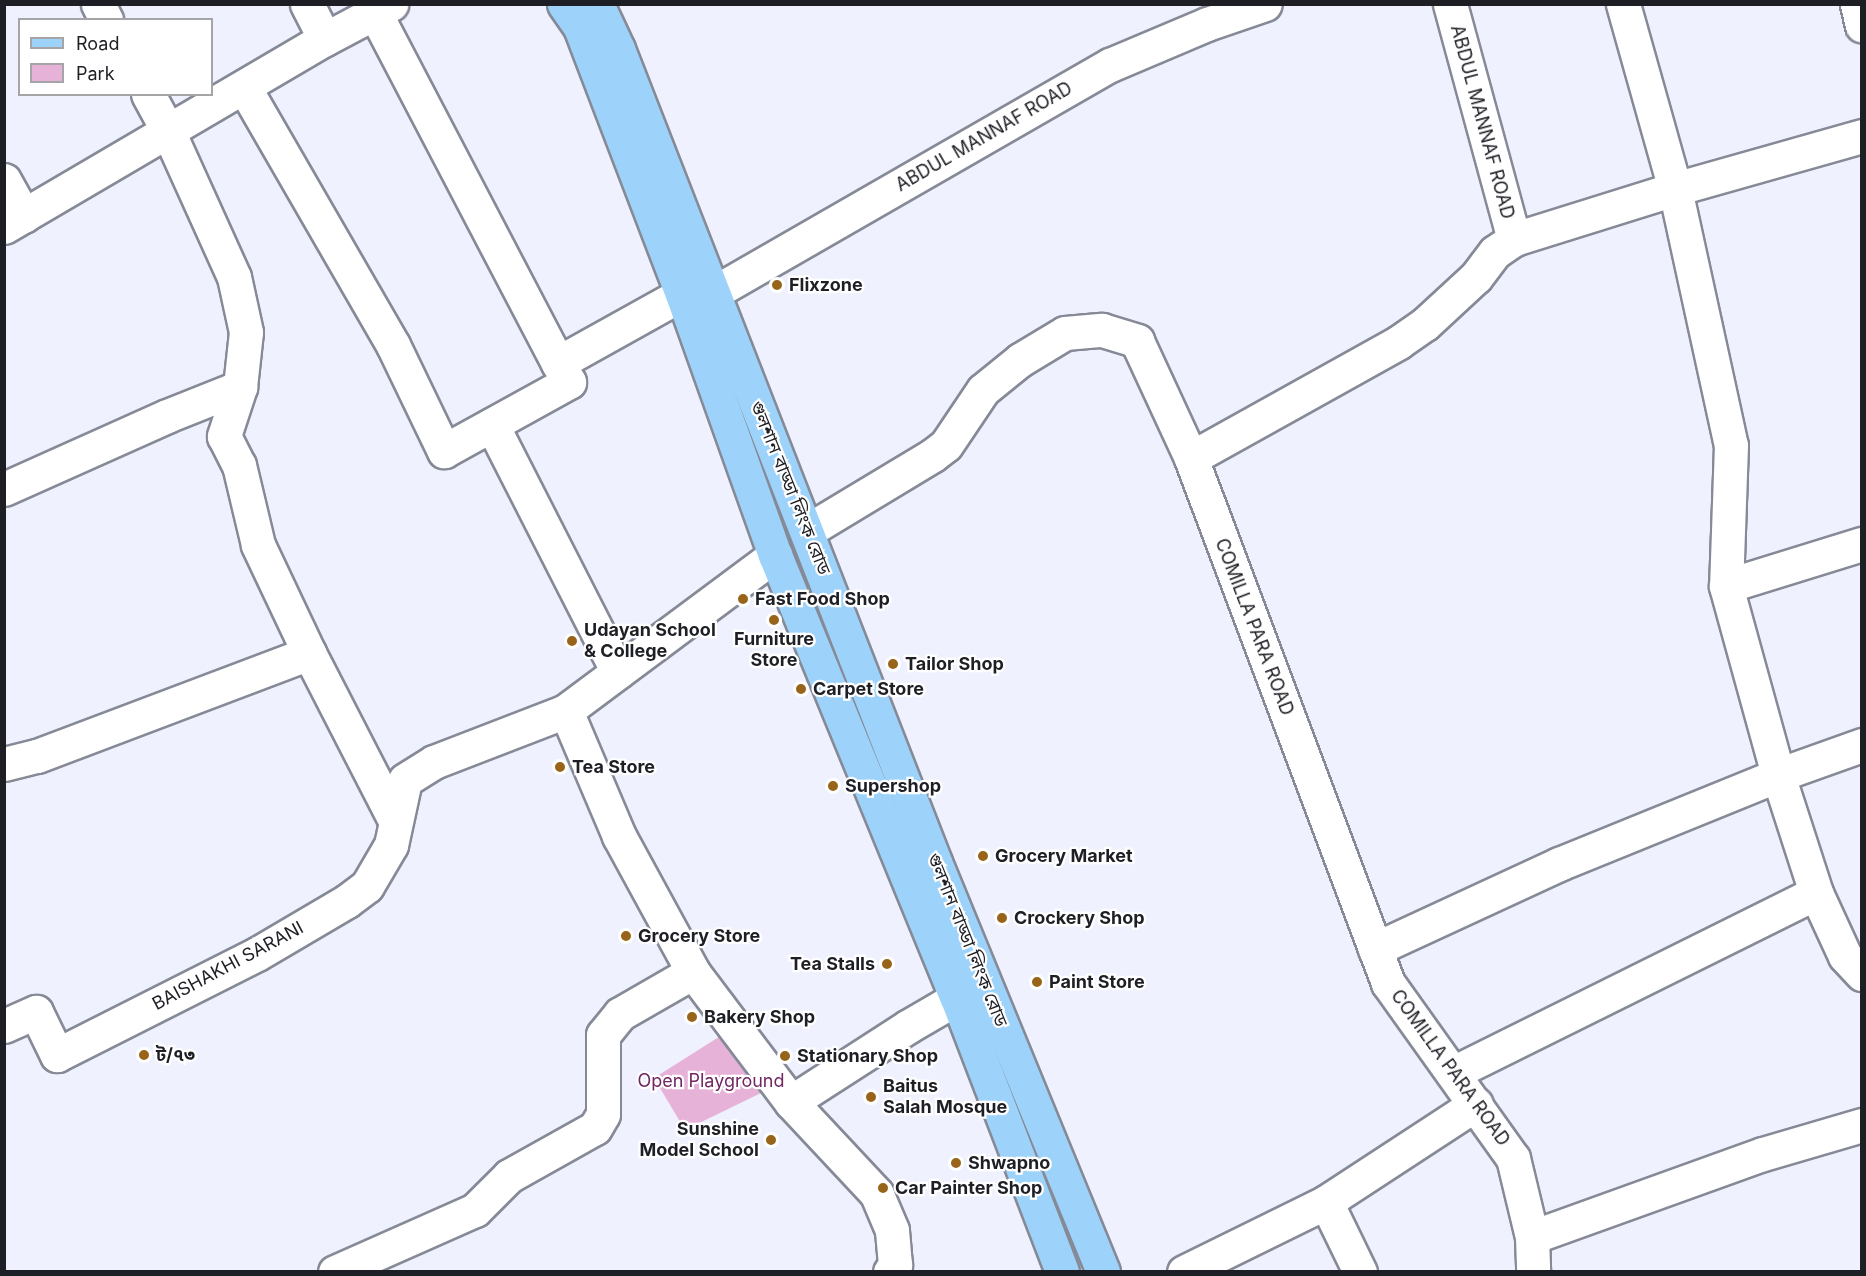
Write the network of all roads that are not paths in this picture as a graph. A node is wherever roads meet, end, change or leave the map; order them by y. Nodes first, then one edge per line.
1 (98, 4) edge
2 (307, 4) edge
3 (564, 4) edge
4 (597, 4) edge
5 (1265, 4) edge
6 (1450, 4) edge
7 (1623, 4) edge
8 (1857, 4) edge
9 (383, 9) edge
10 (105, 18) edge
11 (1862, 25) edge
12 (325, 39) junction
13 (244, 87) junction
14 (149, 96) edge
15 (168, 131) junction
16 (1862, 136) edge
17 (4, 180) edge
18 (1675, 189) junction
19 (14, 221) edge
20 (1514, 239) junction
21 (697, 294) junction
22 (558, 363) junction
23 (240, 387) junction
24 (492, 425) junction
25 (1191, 459) junction
26 (4, 489) edge
27 (807, 531) junction
28 (1862, 543) edge
29 (775, 555) junction
30 (1725, 586) junction
31 (309, 652) junction
32 (618, 672) junction
33 (566, 711) junction
34 (1862, 745) edge
35 (4, 764) edge
36 (1778, 775) junction
37 (395, 820) junction
38 (1816, 893) junction
39 (1375, 949) junction
40 (693, 972) junction
41 (1862, 974) edge
42 (957, 998) junction
43 (4, 1026) edge
44 (1453, 1072) junction
45 (791, 1102) junction
46 (1476, 1104) junction
47 (1862, 1125) edge
48 (1326, 1202) junction
49 (1532, 1237) junction
50 (335, 1272) edge
51 (890, 1272) edge
52 (1062, 1272) edge
53 (1103, 1272) edge
54 (1184, 1272) edge
55 (1360, 1272) edge
56 (1533, 1272) edge

1 - 10 street
2 - 12 street
3 - 21 main road, গুলশান বাড্ডা লিংক রোড
4 - 21 main road, গুলশান বাড্ডা লিংক রোড
5 - 21 street, ABDUL MANNAF ROAD
6 - 20 street, ABDUL MANNAF ROAD
7 - 18 street
8 - 11 street
9 - 12 street
9 - 22 street
12 - 13 street
13 - 15 street
13 - 24 street
14 - 15 street
15 - 19 street
15 - 23 street
16 - 18 street
17 - 19 street
18 - 20 street
18 - 30 street
20 - 25 street
21 - 22 street, ABDUL MANNAF ROAD
21 - 27 main road, গুলশান বাড্ডা লিংক রোড
21 - 29 main road, গুলশান বাড্ডা লিংক রোড
22 - 24 street
23 - 26 street
23 - 31 street
24 - 32 street
25 - 27 street, COMILLA PARA ROAD
25 - 39 street, COMILLA PARA ROAD
27 - 53 main road, গুলশান বাড্ডা লিংক রোড
28 - 30 street
29 - 32 street
29 - 42 main road, গুলশান বাড্ডা লিংক রোড
30 - 36 street
31 - 35 street
31 - 37 street
32 - 33 street
33 - 37 street, BAISHAKHI SARANI
33 - 40 street
34 - 36 street
36 - 38 street
36 - 39 street
37 - 43 street, BAISHAKHI SARANI
38 - 41 street
38 - 44 street
39 - 44 street, COMILLA PARA ROAD
40 - 45 street
40 - 50 street
42 - 45 street
42 - 52 main road, গুলশান বাড্ডা লিংক রোড
44 - 46 street, COMILLA PARA ROAD
45 - 51 street
46 - 48 street
46 - 49 street, COMILLA PARA ROAD
47 - 49 street
48 - 54 street
48 - 55 street
49 - 56 street, COMILLA PARA ROAD

